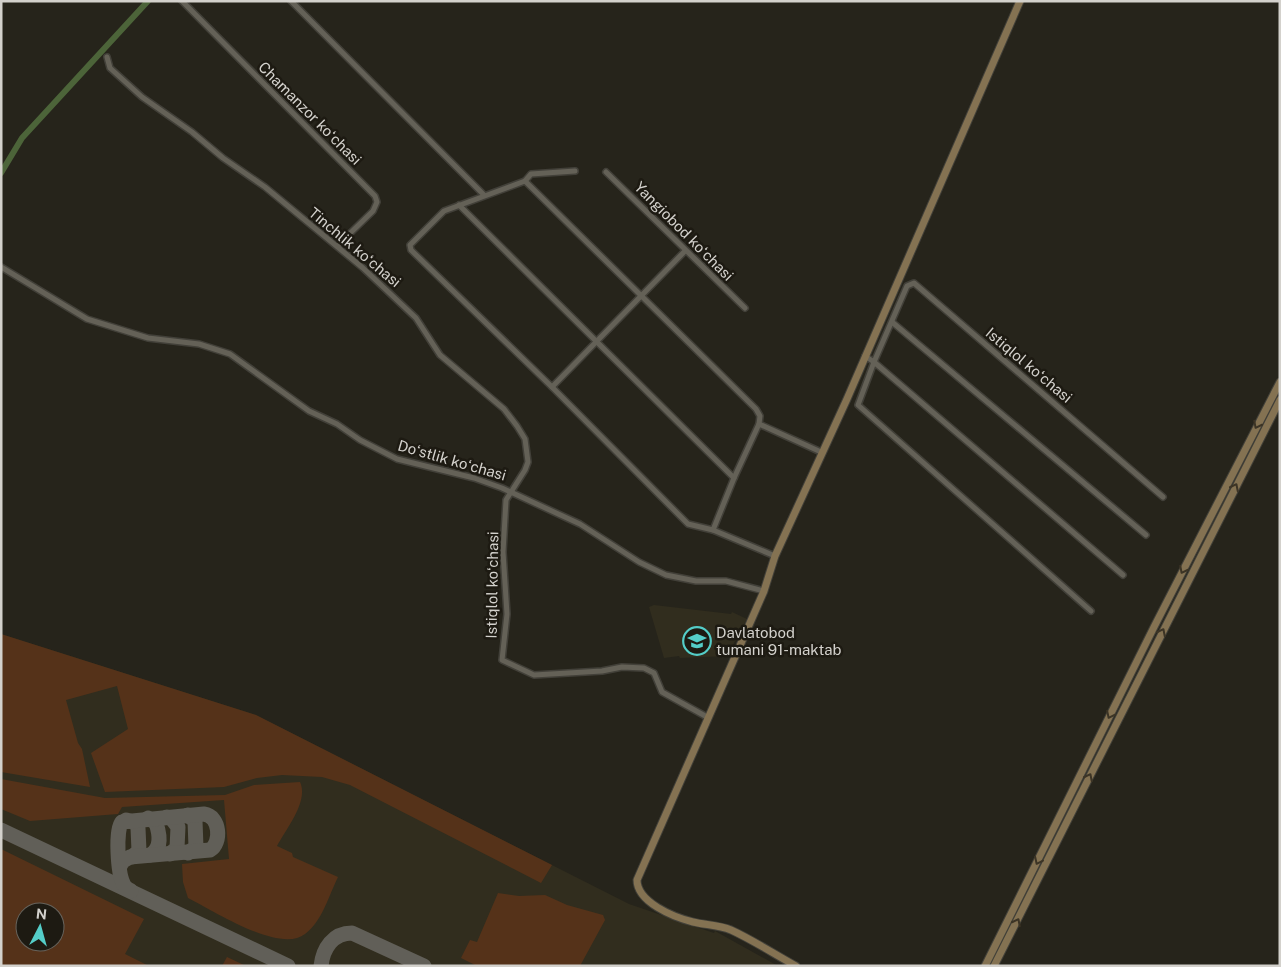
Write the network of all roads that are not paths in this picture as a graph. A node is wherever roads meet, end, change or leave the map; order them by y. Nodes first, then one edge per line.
1 (182, 1) edge
2 (291, 1) edge
3 (1020, 1) edge
4 (107, 56) dead end
5 (575, 171) dead end
6 (606, 172) dead end
7 (525, 181) junction
8 (484, 195) junction
9 (458, 205) junction
10 (338, 245) junction
11 (685, 250) junction
12 (1, 267) edge
13 (642, 294) junction
14 (745, 308) dead end
15 (892, 322) junction
16 (597, 341) junction
17 (865, 356) junction
18 (874, 362) junction
19 (1280, 382) edge
20 (552, 387) junction
21 (1280, 400) edge
22 (759, 424) junction
23 (821, 452) junction
24 (734, 478) junction
25 (510, 492) junction
26 (1164, 497) dead end
27 (713, 530) junction
28 (1146, 535) dead end
29 (775, 556) junction
30 (1123, 575) dead end
31 (764, 591) junction
32 (1091, 610) dead end
33 (707, 717) junction
34 (796, 966) edge
35 (985, 966) edge
36 (994, 966) edge

1 - 10 street, Chamanzor koʻchasi
2 - 8 street
3 - 17 street
4 - 10 street, Tinchlik koʻchasi
5 - 7 street
6 - 11 street, Yangiobod koʻchasi
7 - 8 street
7 - 13 street
8 - 9 street
9 - 16 street
9 - 20 street
10 - 25 street, Tinchlik koʻchasi
11 - 13 street
11 - 14 street, Yangiobod koʻchasi
12 - 25 street, Doʻstlik koʻchasi
13 - 16 street
13 - 22 street
15 - 18 street, Istiqlol koʻchasi
15 - 26 street, Istiqlol koʻchasi
15 - 28 street
16 - 20 street
16 - 24 street
17 - 18 street
17 - 23 street
18 - 30 street
18 - 32 street, Istiqlol koʻchasi
19 -> 35 street
20 - 27 street
36 -> 21 street
22 - 23 street
22 - 24 street
23 - 29 street
24 - 27 street
25 - 31 street, Doʻstlik koʻchasi
25 - 33 street, Istiqlol koʻchasi
27 - 29 street
29 - 31 street
31 - 33 street
33 - 34 street

